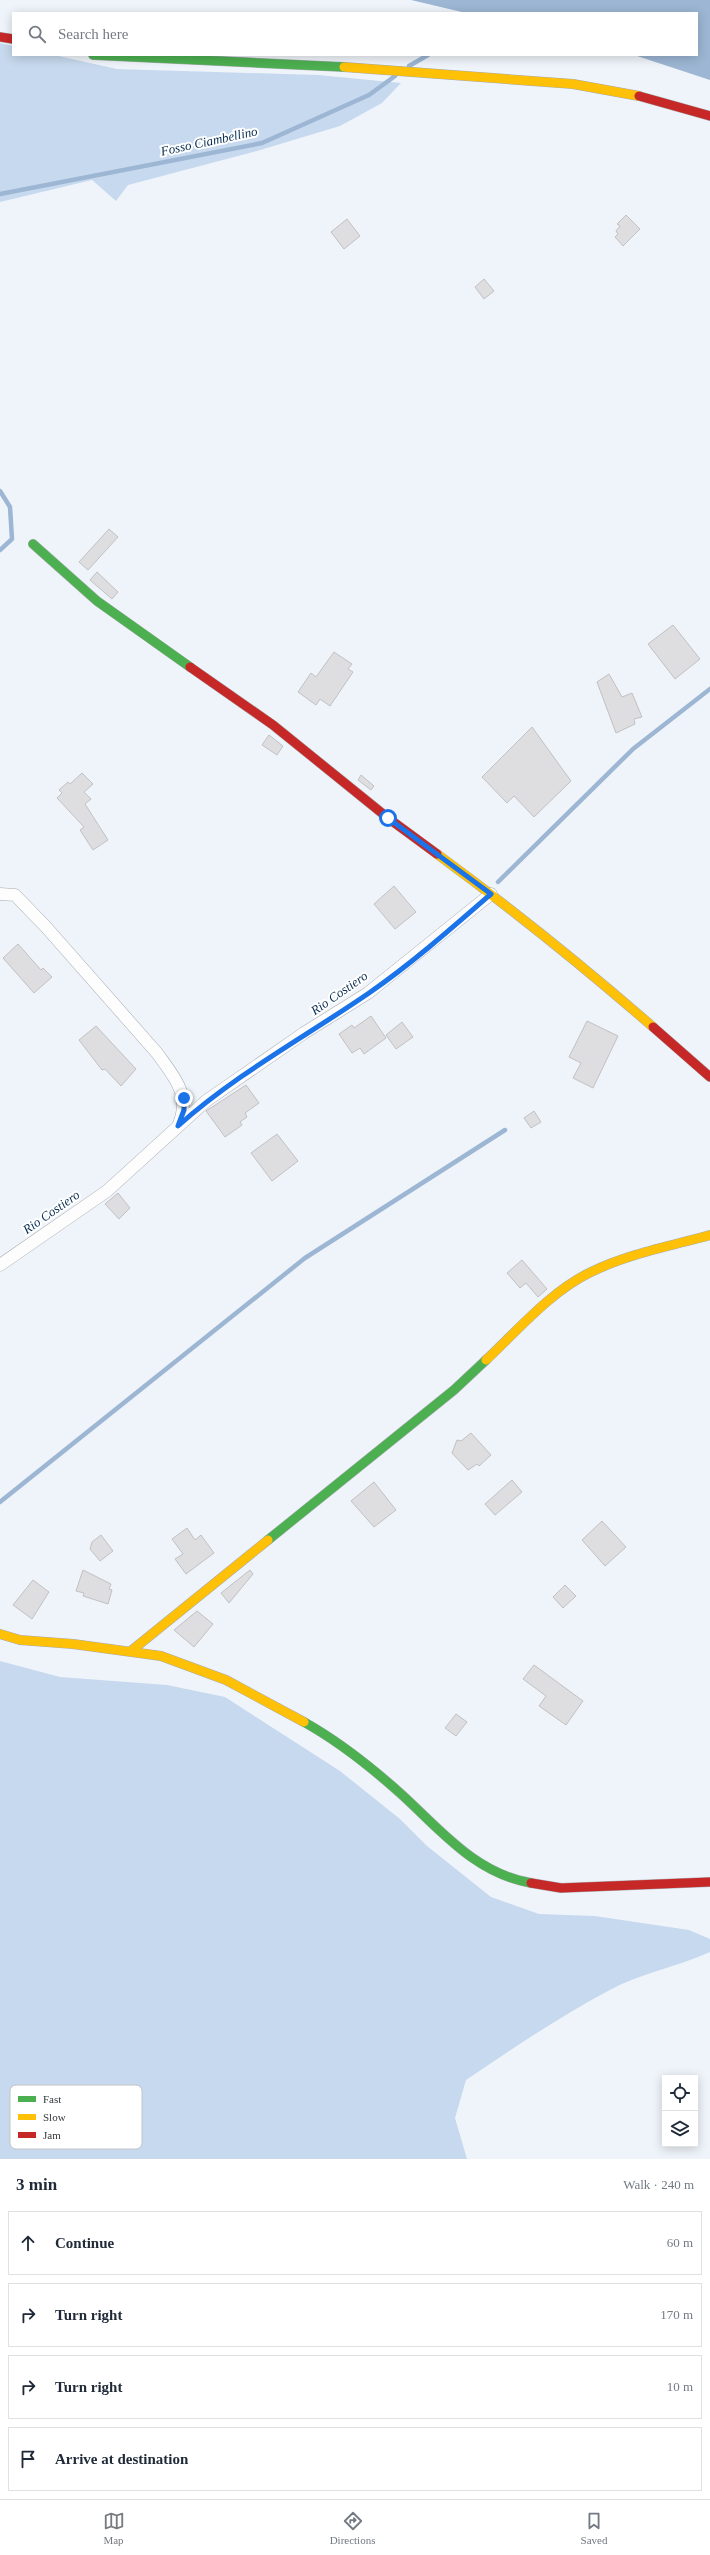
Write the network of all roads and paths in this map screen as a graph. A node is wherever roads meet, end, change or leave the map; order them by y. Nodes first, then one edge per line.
1 (0, 36) edge
2 (12, 39) edge
3 (115, 56) edge
4 (710, 116) edge
5 (33, 544) dead end
6 (0, 894) edge
7 (491, 894) junction
8 (710, 1077) edge
9 (178, 1126) junction
10 (710, 1235) edge
11 (0, 1265) edge
12 (0, 1634) edge
13 (131, 1651) junction
14 (710, 1882) edge

1 - 2 street
3 - 4 street
5 - 7 street
6 - 9 street
7 - 8 street
7 - 9 street
9 - 11 street
10 - 13 street
12 - 13 street
13 - 14 street

